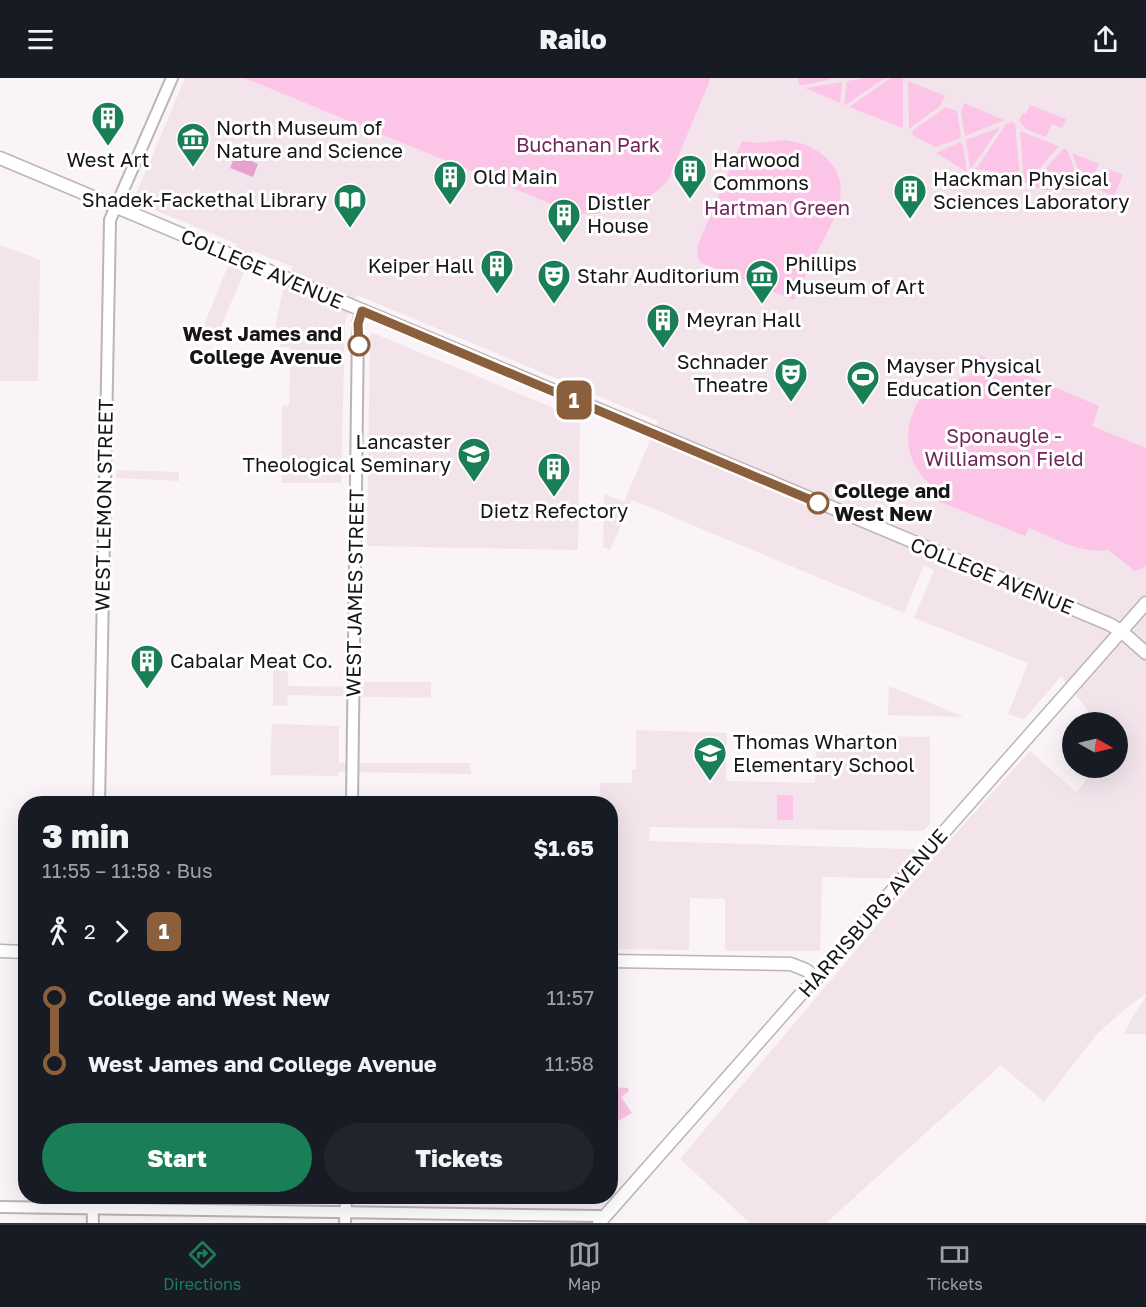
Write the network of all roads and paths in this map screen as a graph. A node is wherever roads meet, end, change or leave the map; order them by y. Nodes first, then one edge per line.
1 (172, 78) edge
2 (0, 158) edge
3 (117, 207) junction
4 (362, 311) junction
5 (1146, 603) edge
6 (1121, 631) junction
7 (1146, 653) edge
8 (99, 796) edge
9 (352, 796) edge
10 (0, 951) edge
11 (18, 951) edge
12 (618, 961) edge
13 (817, 978) junction
14 (618, 1201) edge
15 (70, 1204) edge
16 (93, 1204) edge
17 (110, 1204) edge
18 (615, 1204) edge
19 (0, 1207) edge
20 (345, 1218) edge
21 (601, 1220) edge
22 (93, 1223) edge

1 - 3 street, WEST LEMON STREET
2 - 3 main road, COLLEGE AVENUE
3 - 4 main road, COLLEGE AVENUE
3 - 8 street, WEST LEMON STREET
4 - 6 main road, COLLEGE AVENUE
4 - 9 street, WEST JAMES STREET
5 - 6 main road, HARRISBURG AVENUE
6 - 7 main road, COLLEGE AVENUE
6 - 13 main road, HARRISBURG AVENUE
10 - 11 main road
12 - 13 main road
13 - 14 main road, HARRISBURG AVENUE
15 - 19 street
16 - 22 street
17 - 20 street
18 - 21 main road, HARRISBURG AVENUE
20 - 21 street

